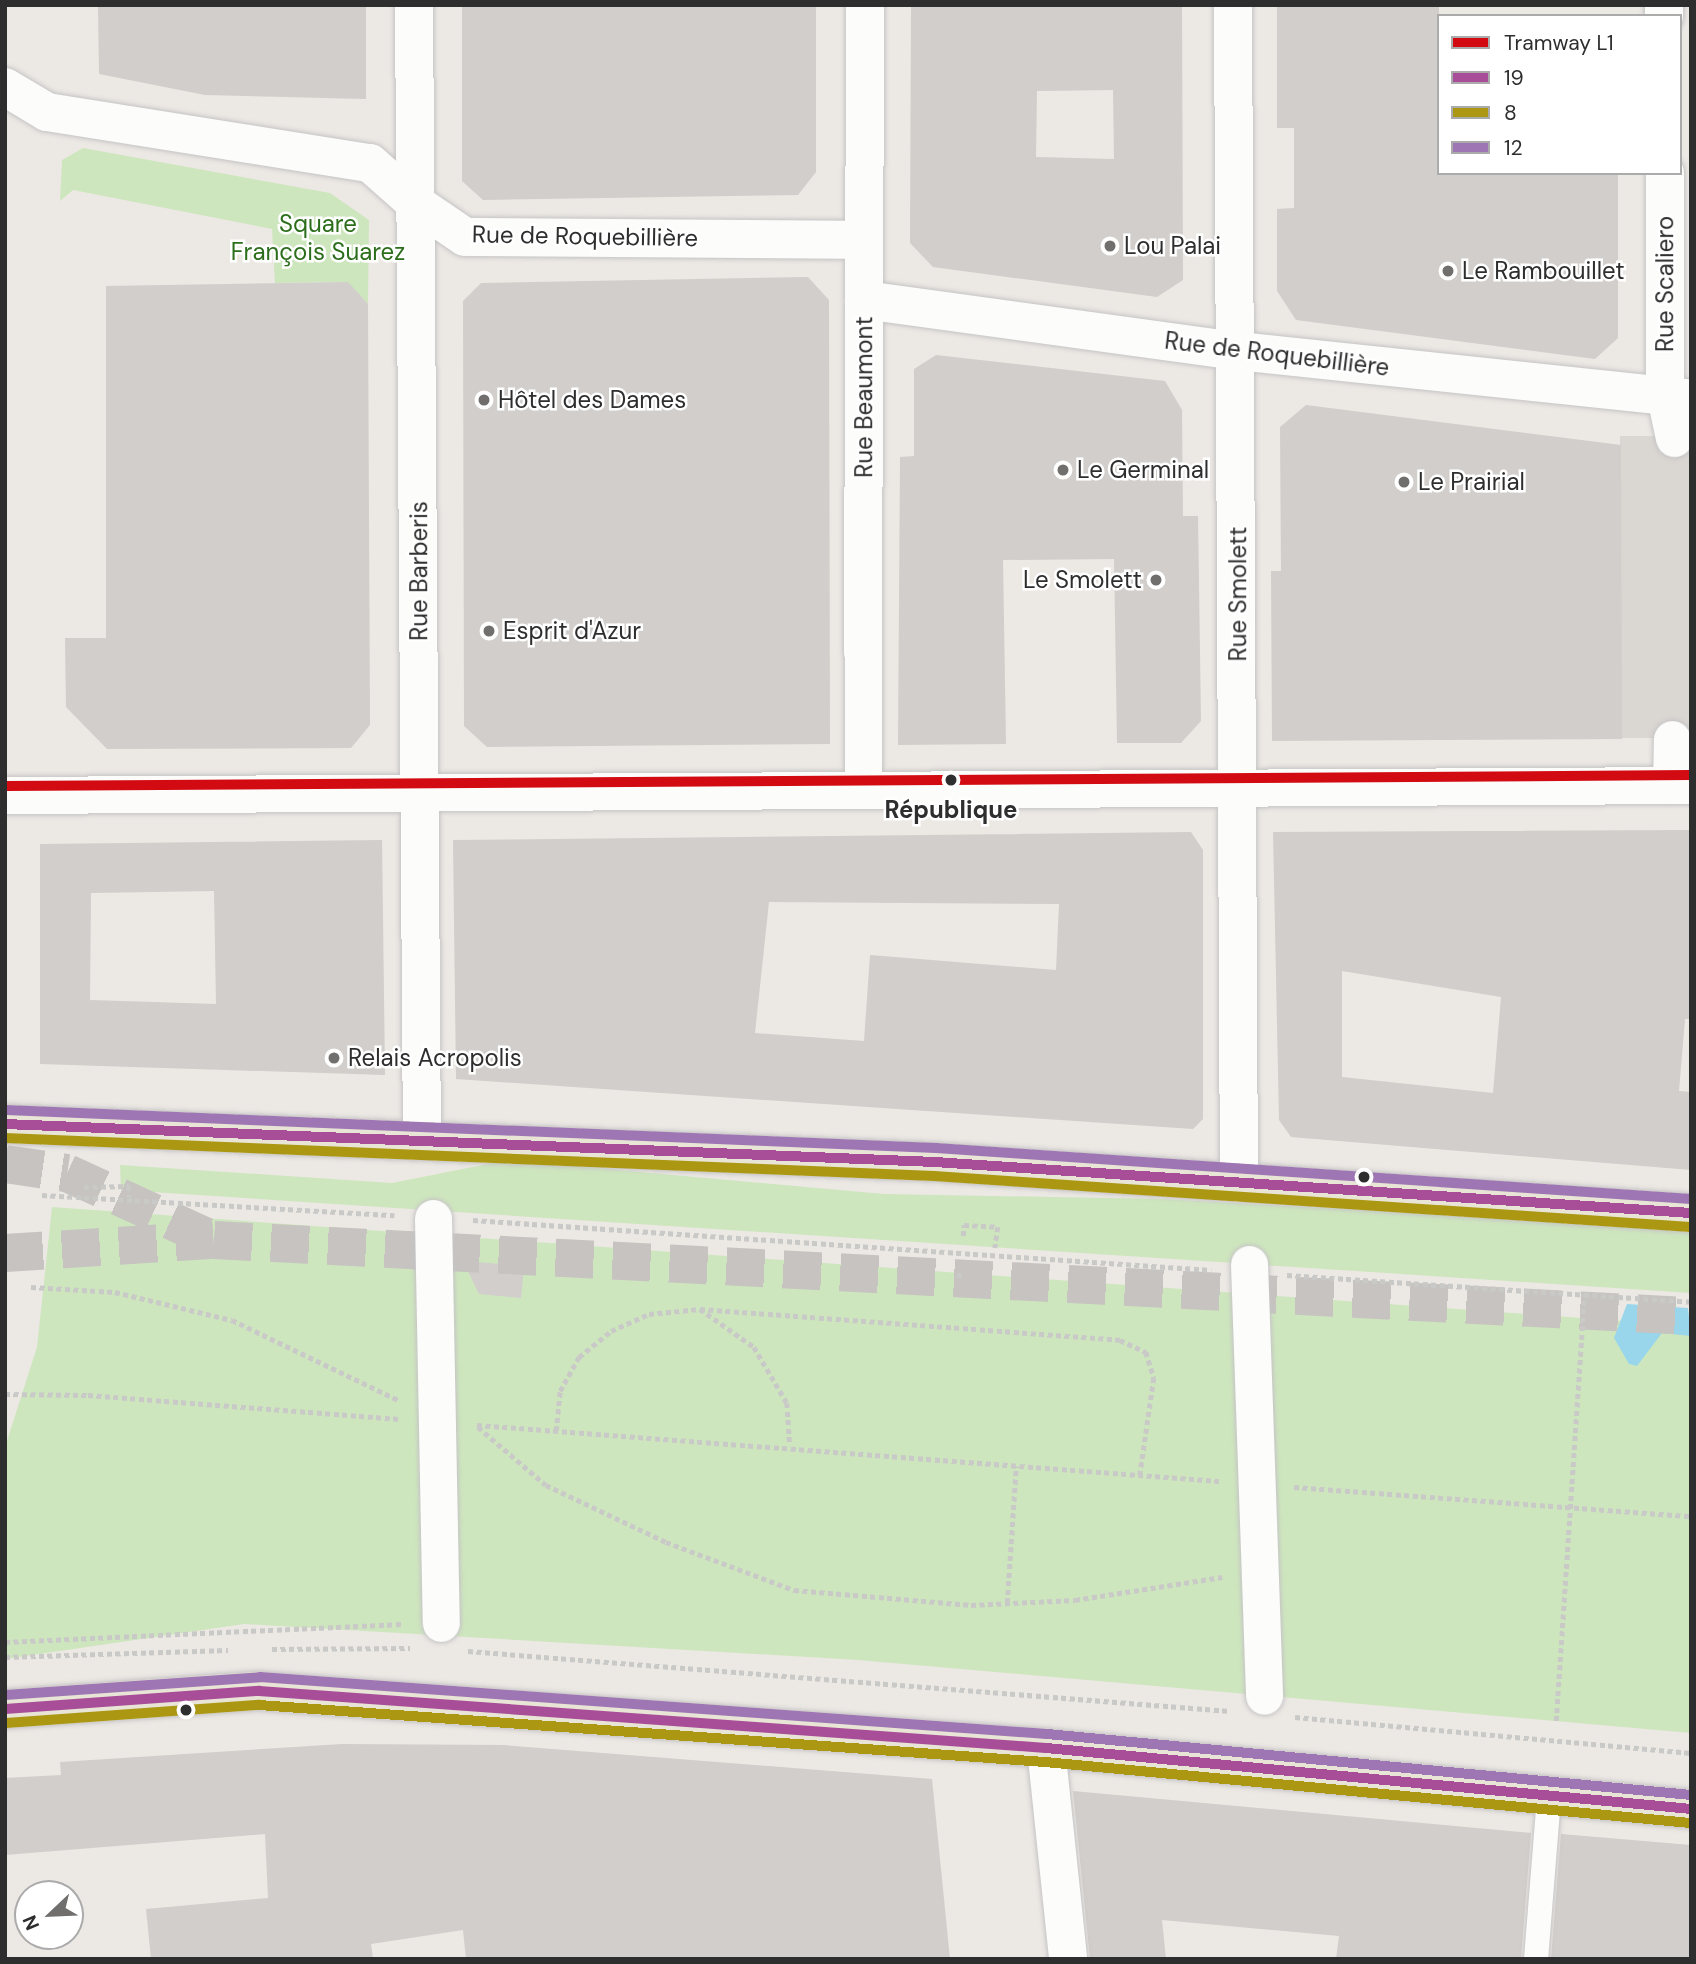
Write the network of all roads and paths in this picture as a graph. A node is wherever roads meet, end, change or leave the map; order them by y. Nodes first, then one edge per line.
1 (414, 5) edge
2 (864, 5) edge
3 (1233, 5) edge
4 (5, 87) edge
5 (1665, 175) edge
6 (415, 203) junction
7 (863, 240) junction
8 (864, 300) junction
9 (1238, 351) junction
10 (1678, 397) edge
11 (1674, 438) dead end
12 (863, 652) joint
13 (1672, 739) dead end
14 (1681, 785) edge
15 (1237, 788) junction
16 (863, 789) junction
17 (419, 791) junction
18 (5, 795) edge
19 (5, 1124) edge
20 (422, 1138) junction
21 (1240, 1183) junction
22 (84, 1186) dead end
23 (42, 1195) dead end
24 (129, 1197) junction
25 (1691, 1213) edge
26 (433, 1218) junction
27 (963, 1236) dead end
28 (995, 1248) dead end
29 (1249, 1268) junction
30 (960, 1270) dead end
31 (959, 1278) dead end
32 (31, 1287) dead end
33 (1584, 1295) junction
34 (1691, 1302) edge
35 (700, 1309) junction
36 (5, 1394) edge
37 (435, 1422) junction
38 (476, 1425) junction
39 (556, 1431) junction
40 (790, 1446) dead end
41 (1016, 1466) junction
42 (1140, 1475) junction
43 (1253, 1484) junction
44 (1571, 1507) junction
45 (1691, 1516) edge
46 (1257, 1572) junction
47 (1007, 1603) junction
48 (438, 1640) junction
49 (5, 1642) edge
50 (261, 1649) dead end
51 (234, 1650) dead end
52 (5, 1657) edge
53 (1262, 1708) junction
54 (5, 1709) edge
55 (1556, 1721) dead end
56 (1046, 1748) junction
57 (1691, 1753) edge
58 (1549, 1796) junction
59 (1691, 1809) edge
60 (1068, 1959) edge
61 (1536, 1959) edge

1 - 6 street, Rue Barberis
2 - 7 street, Rue Beaumont
3 - 9 street, Rue Smolett
4 - 6 street, Rue de Roquebillière
5 - 10 street, Rue Scaliero
6 - 7 street, Rue de Roquebillière
6 - 17 street, Rue Barberis
7 - 8 street, Rue Beaumont
8 - 9 street, Rue de Roquebillière
8 - 12 street, Rue Beaumont
9 - 10 street, Rue de Roquebillière
9 - 15 street, Rue Smolett
10 - 11 street
12 - 16 street, Rue Beaumont
13 - 14 street
14 - 15 street
15 - 16 street
15 - 21 street, Rue Smolett
16 - 17 street
17 - 18 street
17 - 20 street, Rue Barberis
19 - 20 main road
20 - 21 main road
21 - 25 main road
22 - 24 path
23 - 24 path
24 - 26 path
26 - 29 path
26 - 37 street
27 - 28 path
29 - 33 path
29 - 43 street
30 - 31 path
32 - 37 path
33 - 34 path
33 - 44 path
35 - 39 path
35 - 40 path
35 - 42 path
36 - 37 path
37 - 38 path
37 - 48 street
38 - 39 path
38 - 47 path
39 - 41 path
41 - 42 path
41 - 47 path
42 - 43 path
43 - 44 path
43 - 46 street
44 - 45 path
44 - 55 path
46 - 47 path
46 - 53 street
48 - 49 path
48 - 50 path
48 - 53 path
51 - 52 path
53 - 57 path
54 - 56 main road
56 - 58 main road
56 - 60 street
58 - 59 main road
58 - 61 lane

